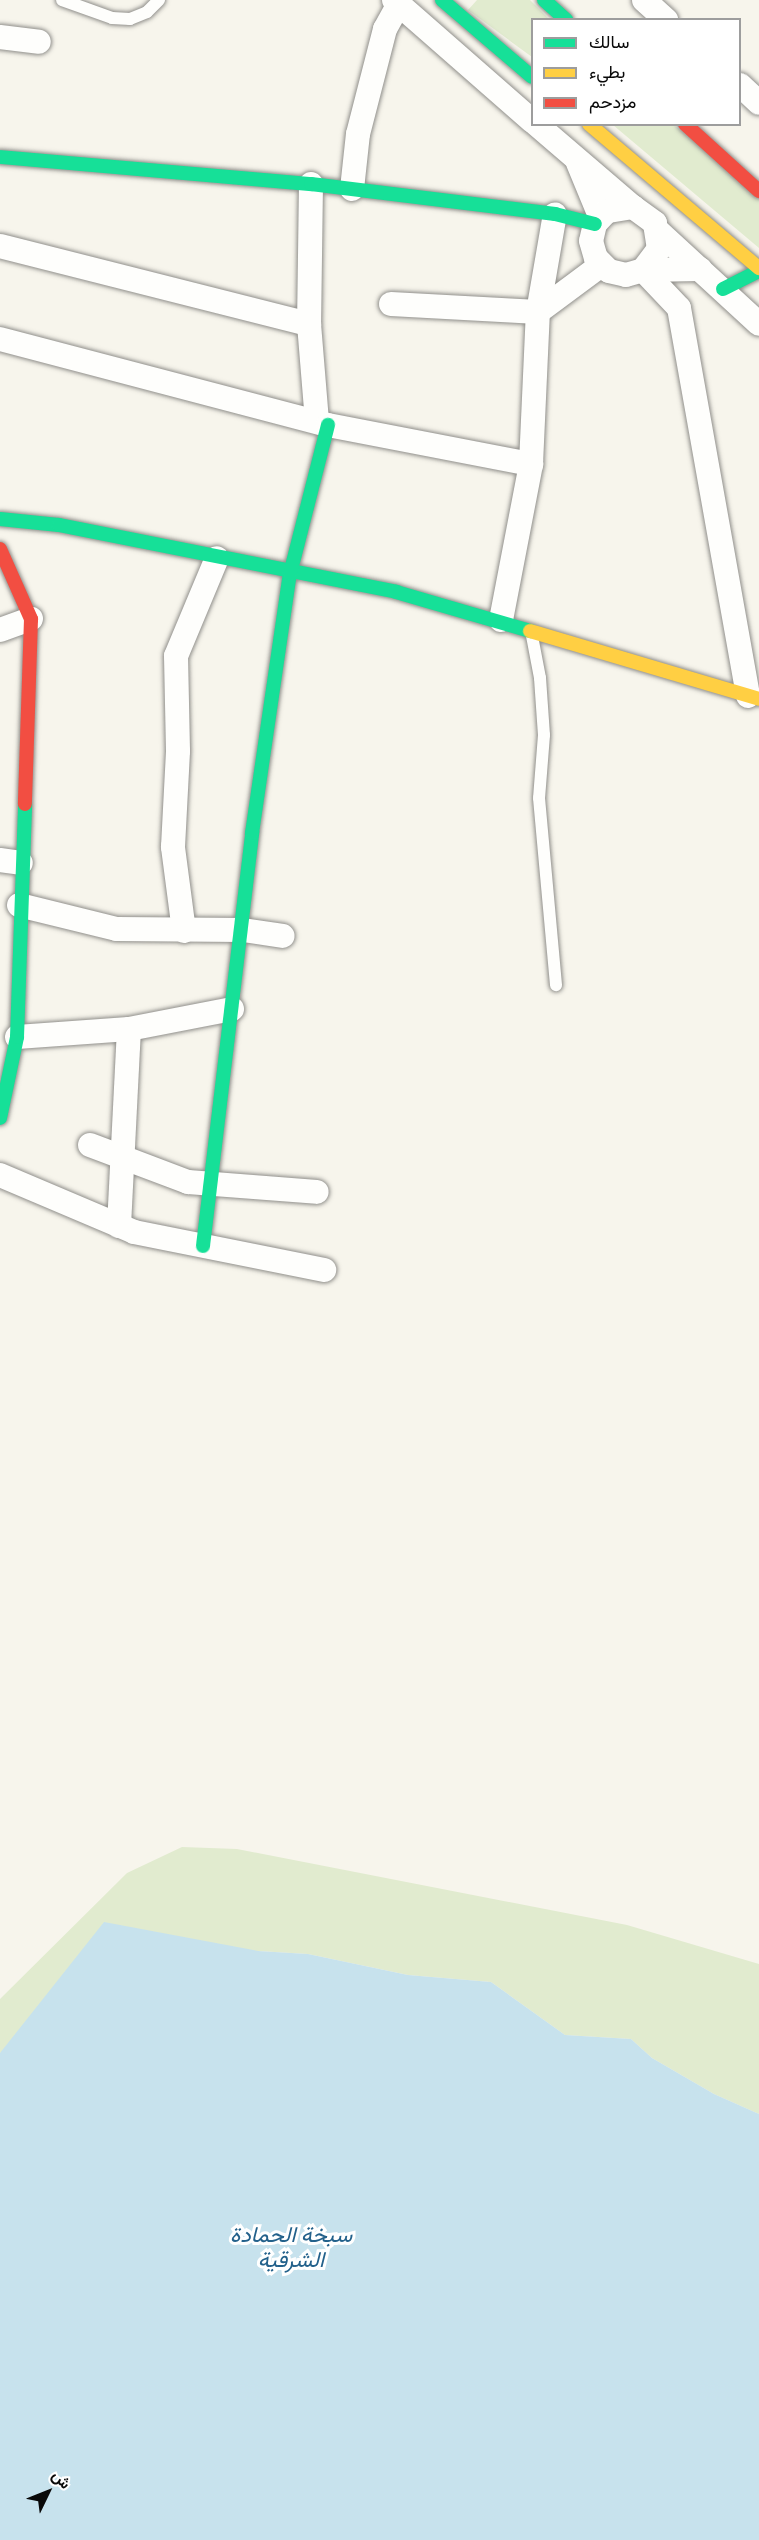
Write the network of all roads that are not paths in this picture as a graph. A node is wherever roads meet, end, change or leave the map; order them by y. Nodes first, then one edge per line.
1 (62, 0) edge
2 (159, 0) edge
3 (442, 0) edge
4 (544, 0) edge
5 (644, 0) edge
6 (406, 5) edge
7 (664, 12) edge
8 (564, 18) edge
9 (0, 37) edge
10 (39, 42) dead end
11 (531, 76) edge
12 (741, 86) edge
13 (759, 103) edge
14 (531, 121) edge
15 (538, 126) edge
16 (591, 126) edge
17 (687, 126) edge
18 (0, 157) edge
19 (577, 161) junction
20 (310, 184) junction
21 (351, 189) junction
22 (759, 191) edge
23 (633, 207) junction
24 (555, 214) junction
25 (598, 220) junction
26 (658, 231) junction
27 (0, 246) edge
28 (601, 265) junction
29 (643, 270) junction
30 (700, 270) junction
31 (759, 270) edge
32 (723, 289) junction
33 (391, 304) dead end
34 (538, 312) junction
35 (309, 324) junction
36 (759, 324) edge
37 (0, 339) edge
38 (322, 423) junction
39 (531, 464) junction
40 (0, 519) edge
41 (0, 549) edge
42 (217, 558) junction
43 (290, 574) junction
44 (30, 619) junction
45 (501, 620) junction
46 (530, 629) junction
47 (0, 630) edge
48 (754, 697) edge
49 (10, 861) edge
50 (19, 905) junction
51 (243, 930) junction
52 (184, 931) junction
53 (283, 936) dead end
54 (9, 967) edge
55 (556, 985) dead end
56 (232, 1010) junction
57 (129, 1029) junction
58 (17, 1037) junction
59 (5, 1085) edge
60 (0, 1118) edge
61 (90, 1145) dead end
62 (123, 1157) junction
63 (0, 1175) edge
64 (210, 1186) junction
65 (317, 1192) dead end
66 (119, 1226) junction
67 (203, 1246) junction
68 (324, 1270) dead end

1 - 2 lane
3 - 11 main road
4 - 8 main road
5 - 7 street
6 - 14 street
6 - 21 street
9 - 10 street
12 - 13 street
15 - 19 street
16 - 31 main road
17 - 22 main road
18 - 20 main road
19 - 23 street
19 - 25 street
20 - 21 main road
20 - 35 street
21 - 24 main road
23 - 25 street
23 - 26 street
24 - 25 main road
24 - 34 street
25 - 28 street
26 - 29 street
26 - 30 street
27 - 35 street
28 - 29 street
28 - 34 street
29 - 30 street
29 - 48 street
30 - 32 street
31 - 32 main road
32 - 36 street
33 - 34 street
34 - 39 street
35 - 38 street
37 - 38 street
38 - 39 street
38 - 43 main road
39 - 45 street
40 - 42 main road
41 - 44 main road
42 - 43 main road
42 - 52 street
43 - 45 main road
43 - 51 main road
44 - 47 street
44 - 49 main road
45 - 46 main road
46 - 48 main road
46 - 55 lane
49 - 50 main road
50 - 52 street
50 - 54 main road
51 - 52 street
51 - 53 street
51 - 56 main road
54 - 58 main road
56 - 57 street
56 - 64 main road
57 - 58 street
57 - 62 street
58 - 59 main road
59 - 60 main road
61 - 62 street
62 - 64 street
62 - 66 street
63 - 66 street
64 - 65 street
64 - 67 main road
66 - 67 street
67 - 68 street

